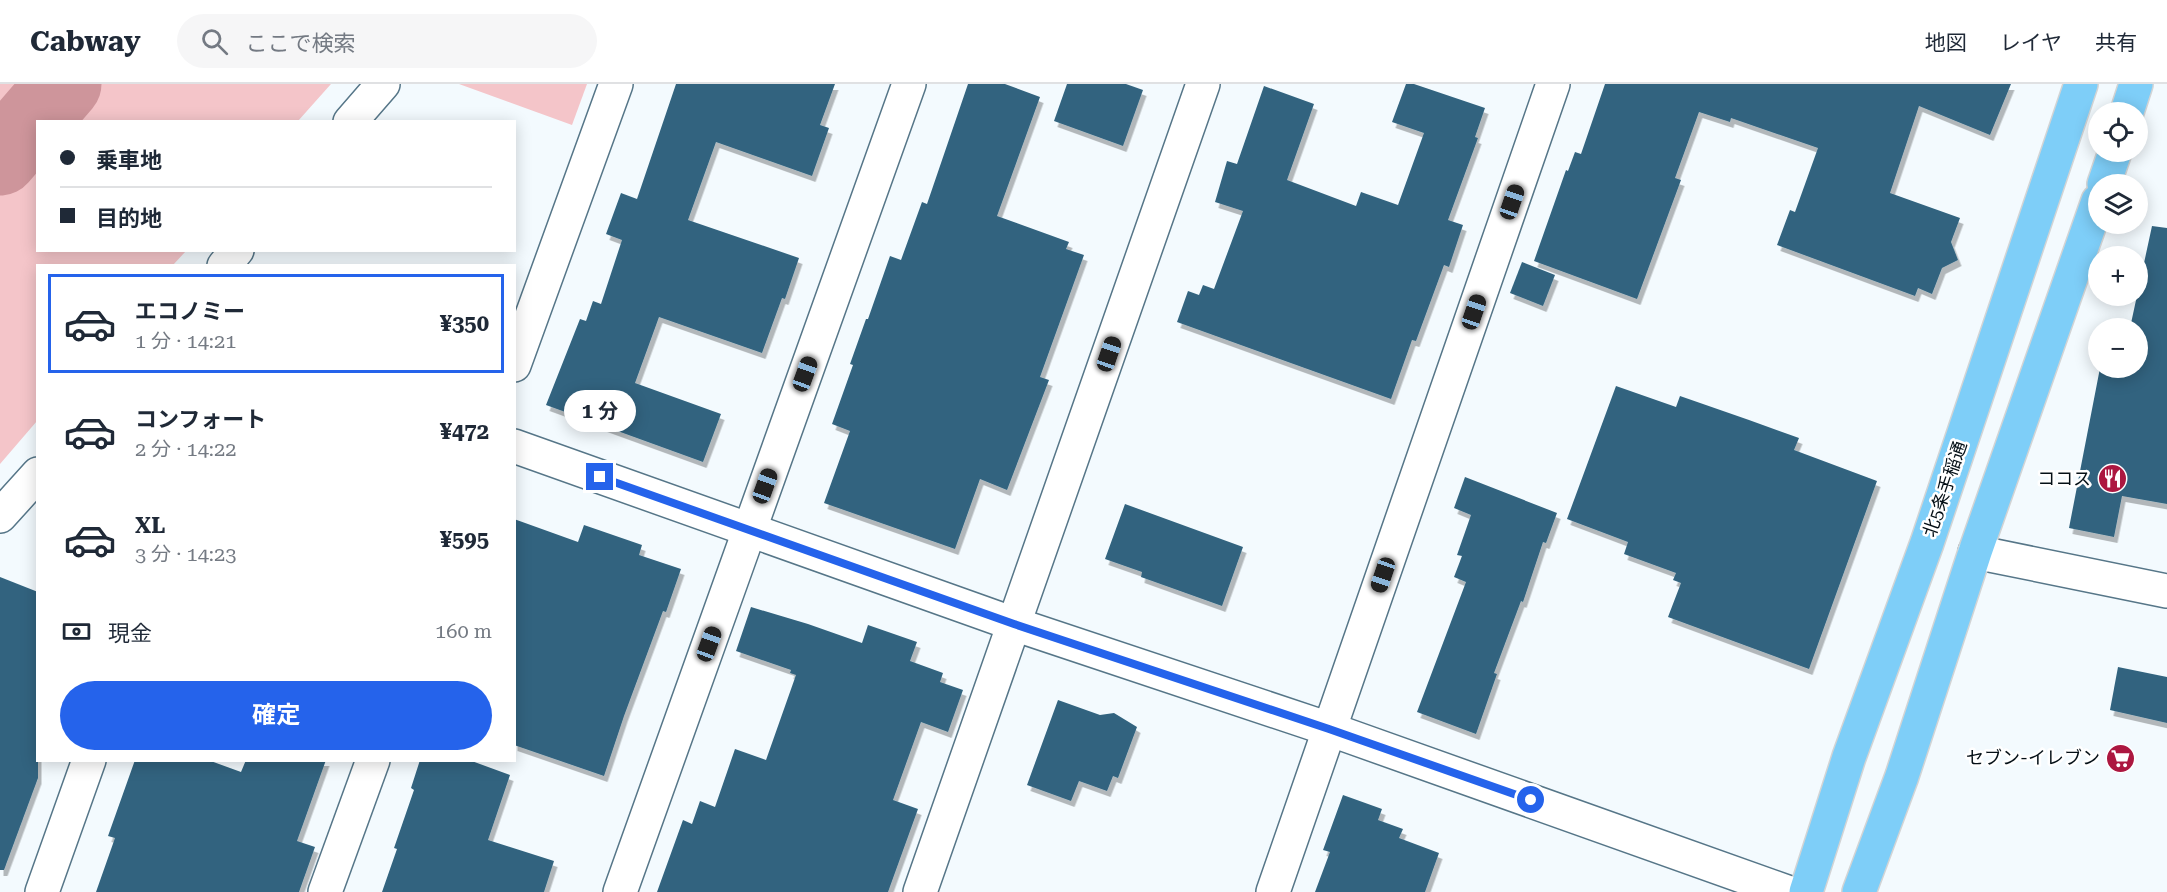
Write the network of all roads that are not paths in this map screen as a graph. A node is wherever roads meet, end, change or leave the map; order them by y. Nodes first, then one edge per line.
1 (382, 84) edge
2 (616, 84) edge
3 (909, 84) edge
4 (1203, 84) edge
5 (2081, 84) edge
6 (2136, 84) edge
7 (1543, 87) edge
8 (2130, 102) edge
9 (352, 120) edge
10 (2088, 230) edge
11 (235, 252) edge
12 (226, 264) edge
13 (516, 359) edge
14 (516, 447) edge
15 (36, 476) edge
16 (0, 516) edge
17 (749, 531) junction
18 (1975, 552) junction
19 (2167, 591) edge
20 (1014, 624) junction
21 (1329, 729) junction
22 (88, 762) edge
23 (372, 762) edge
24 (42, 892) edge
25 (326, 892) edge
26 (620, 892) edge
27 (920, 892) edge
28 (1273, 892) edge
29 (1787, 892) edge
30 (1806, 892) edge
31 (1859, 892) edge

1 - 9 street
2 - 13 street
3 - 17 street
4 - 20 street
5 - 30 highway, 北5条手稲通
6 - 8 highway
7 - 21 street
10 - 18 highway
11 - 12 street
14 - 17 street
15 - 16 street
17 - 20 street
17 - 26 street
18 - 19 street
18 - 31 highway
20 - 21 street
20 - 27 street
21 - 28 street
21 - 29 street
22 - 24 street
23 - 25 street

